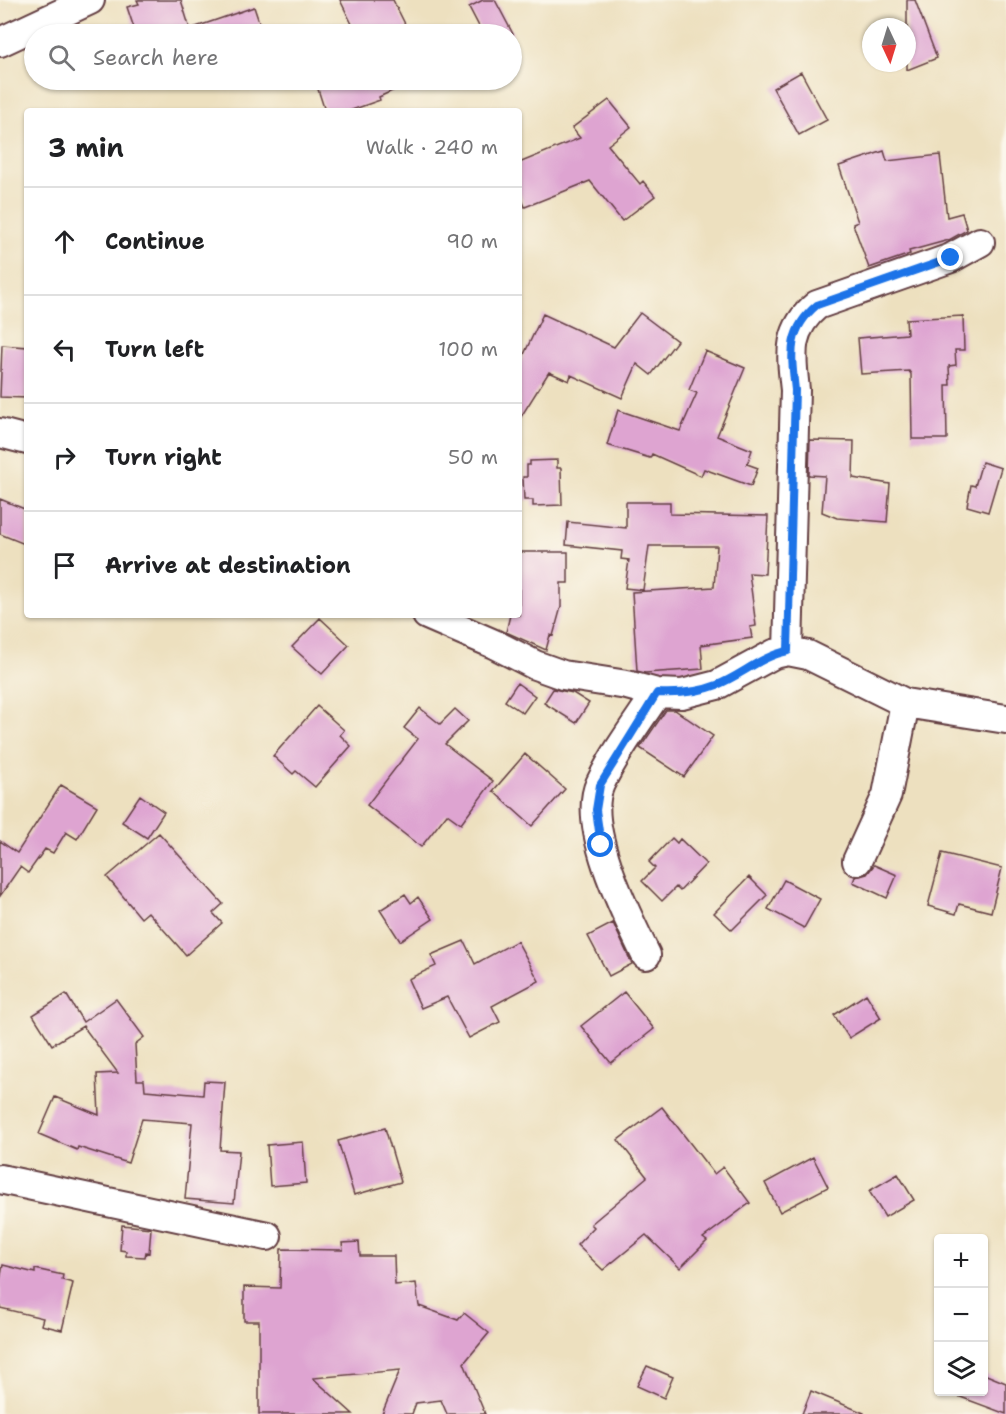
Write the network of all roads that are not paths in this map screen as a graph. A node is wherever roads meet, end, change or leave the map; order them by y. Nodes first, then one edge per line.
1 (90, 0) edge
2 (39, 24) edge
3 (24, 31) edge
4 (0, 42) edge
5 (980, 242) dead end
6 (0, 433) edge
7 (24, 439) edge
8 (434, 618) edge
9 (788, 651) junction
10 (657, 693) junction
11 (905, 704) junction
12 (1006, 719) edge
13 (857, 861) dead end
14 (646, 955) dead end
15 (0, 1179) edge
16 (267, 1236) dead end

1 - 2 street
3 - 4 street
5 - 9 street
6 - 7 street
8 - 10 street
9 - 10 street
9 - 11 street
10 - 14 street
11 - 12 street
11 - 13 street
15 - 16 street

